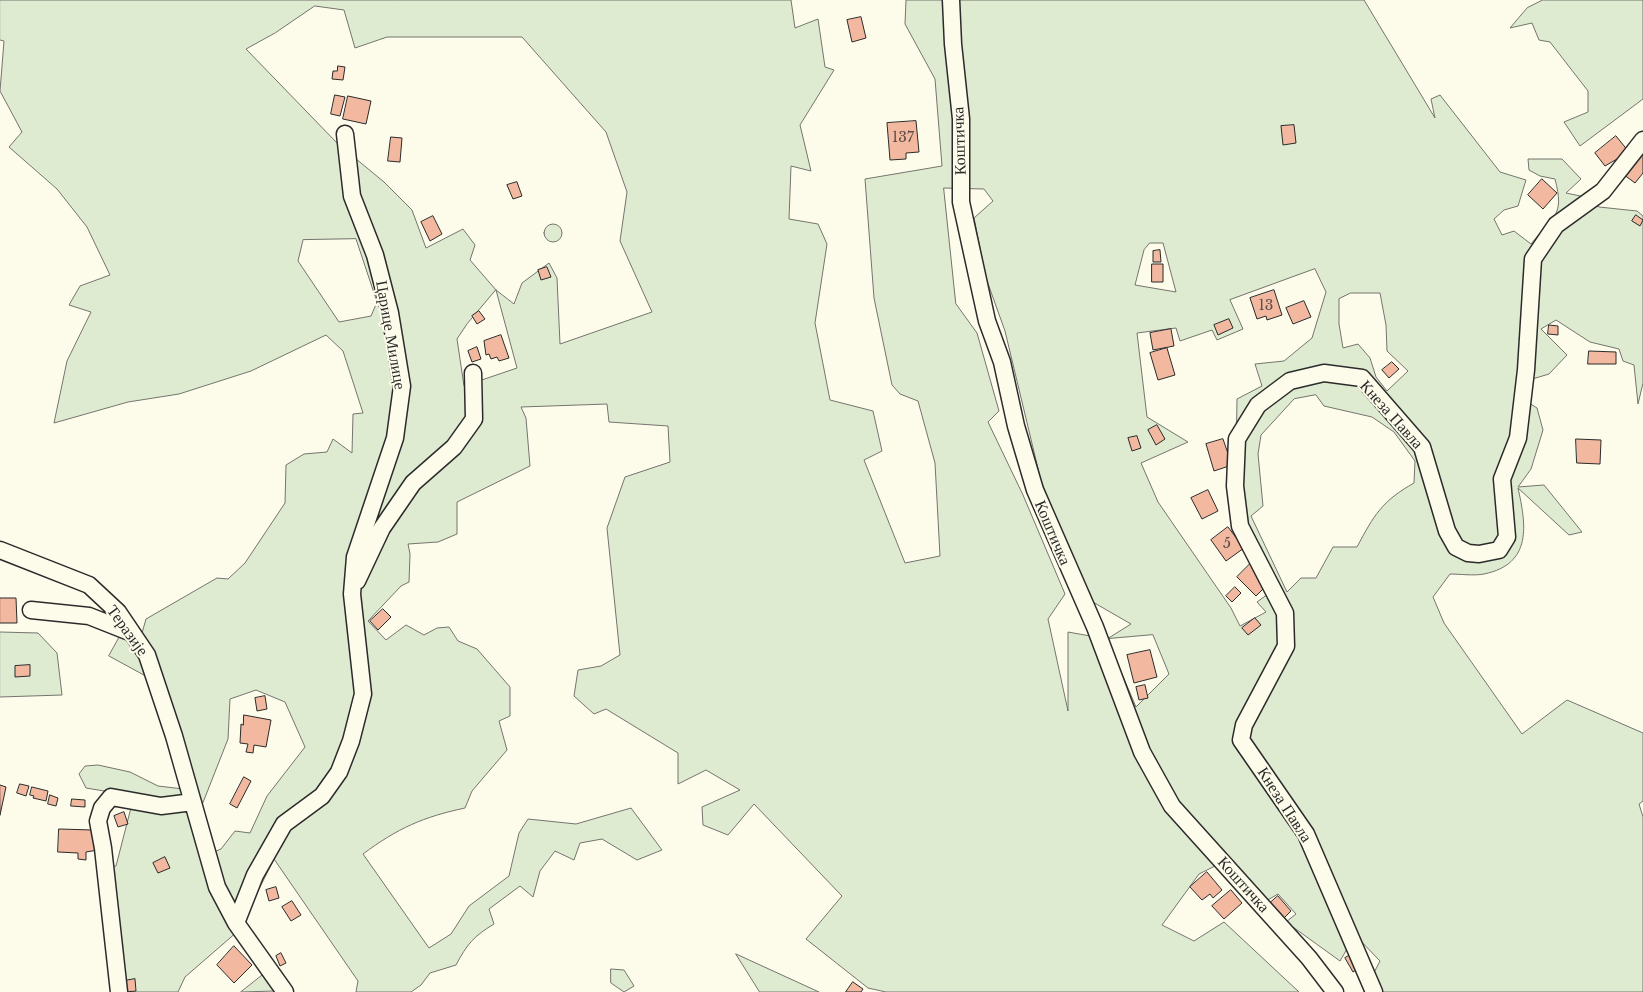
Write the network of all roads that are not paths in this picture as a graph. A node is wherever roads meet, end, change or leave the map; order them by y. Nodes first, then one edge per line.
1 (951, 0) edge
2 (346, 134) dead end
3 (1643, 140) edge
4 (473, 373) dead end
5 (0, 550) edge
6 (352, 594) junction
7 (32, 610) dead end
8 (132, 633) junction
9 (193, 802) junction
10 (236, 923) junction
11 (119, 992) edge
12 (286, 992) edge
13 (1334, 992) edge
14 (1374, 992) edge

1 - 13 street, Коштичка
2 - 6 street, Царице Милице
3 - 14 street, Кнеза Павла
4 - 6 street
5 - 8 street, Теразије
6 - 10 street, Царице Милице
7 - 8 street
8 - 9 street, Теразије
9 - 10 street, Теразије
9 - 11 street
10 - 12 street, Теразије

